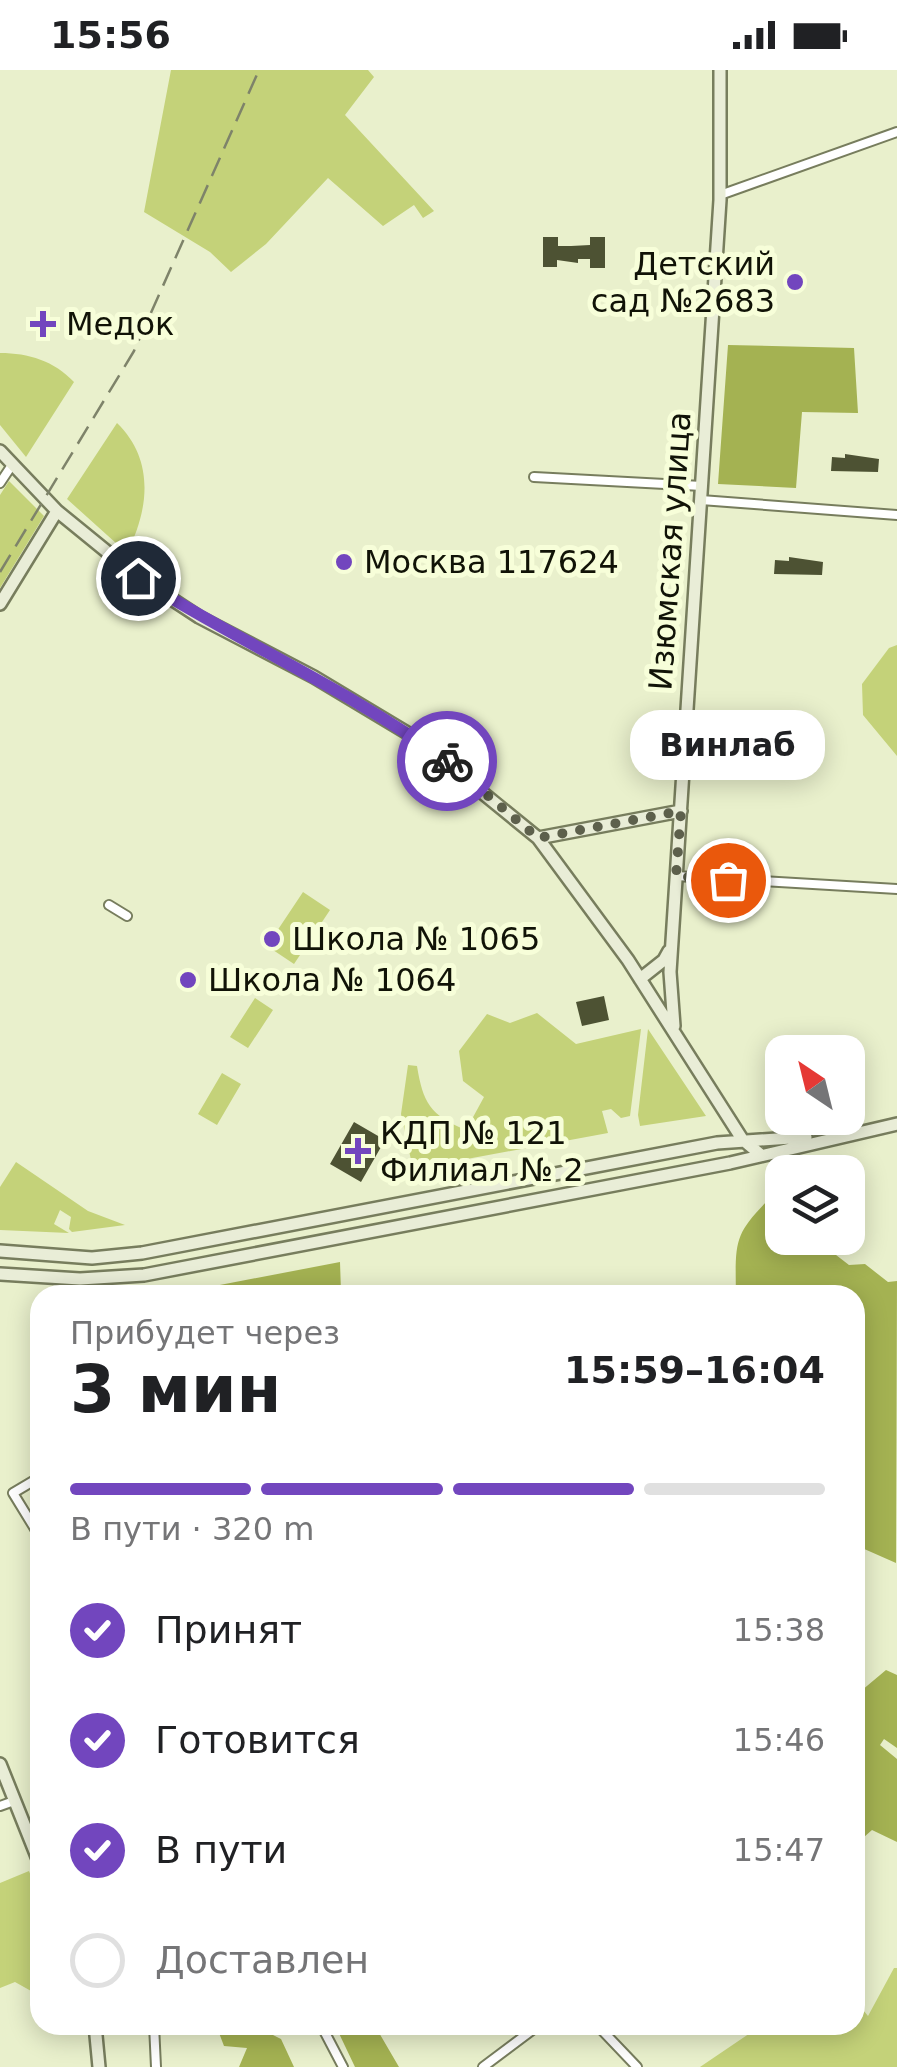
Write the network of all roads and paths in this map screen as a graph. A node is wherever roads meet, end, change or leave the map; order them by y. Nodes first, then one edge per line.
1 (720, 70) edge
2 (897, 132) edge
3 (720, 195) junction
4 (0, 451) edge
5 (12, 465) junction
6 (534, 477) dead end
7 (0, 484) edge
8 (702, 486) junction
9 (701, 500) junction
10 (57, 511) junction
11 (897, 515) edge
12 (0, 604) edge
13 (681, 811) junction
14 (538, 838) junction
15 (676, 876) junction
16 (897, 890) edge
17 (109, 905) dead end
18 (128, 916) dead end
19 (672, 946) junction
20 (640, 979) junction
21 (676, 1035) junction
22 (728, 1116) junction
23 (897, 1124) edge
24 (830, 1137) junction
25 (742, 1139) junction
26 (717, 1143) junction
27 (761, 1155) junction
28 (730, 1163) junction
29 (397, 1204) junction
30 (338, 1215) junction
31 (400, 1226) junction
32 (344, 1236) junction
33 (4, 1252) edge
34 (0, 1274) edge
35 (30, 1483) edge
36 (30, 1521) edge
37 (0, 1764) edge
38 (14, 1800) junction
39 (0, 1806) edge
40 (30, 1839) edge
41 (96, 2035) edge
42 (154, 2035) edge
43 (326, 2035) edge
44 (526, 2035) edge
45 (606, 2035) edge
46 (99, 2067) edge
47 (156, 2067) edge
48 (343, 2067) edge
49 (484, 2067) edge
50 (637, 2067) edge

1 - 3 street, Изюмская улица
2 - 3 street
3 - 8 street, Изюмская улица
4 - 5 street
5 - 7 street
5 - 10 street
6 - 8 street
8 - 9 street, Изюмская улица
9 - 11 street
9 - 13 street, Изюмская улица
10 - 12 street
10 - 14 street
13 - 14 street
13 - 15 street, Изюмская улица
14 - 20 street
15 - 16 street
15 - 19 street, Изюмская улица
17 - 18 street
19 - 20 street
19 - 21 street, Изюмская улица
20 - 21 street
21 - 22 street
22 - 25 street
22 - 26 street
23 - 24 street
24 - 25 street
24 - 27 street
25 - 26 street
25 - 27 street
25 - 28 street
26 - 29 street
27 - 28 street
28 - 31 street
29 - 30 street
29 - 31 street
30 - 32 street
30 - 33 street
31 - 32 street
32 - 34 street
33 - 34 street
35 - 36 street
37 - 38 street
38 - 39 street
38 - 40 street
41 - 46 street
42 - 47 street
43 - 48 street
44 - 49 street
45 - 50 street

